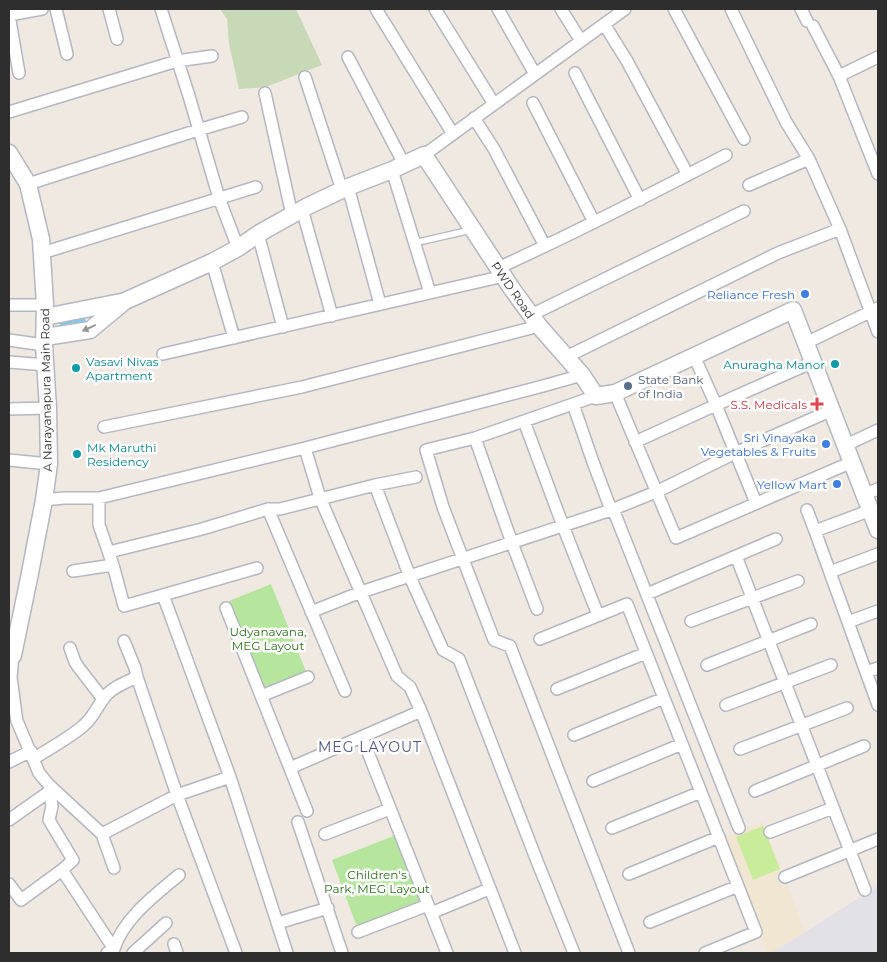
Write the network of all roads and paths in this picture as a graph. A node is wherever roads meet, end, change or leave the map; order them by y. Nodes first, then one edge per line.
1 (42, 9) edge
2 (56, 9) edge
3 (109, 9) edge
4 (163, 9) edge
5 (376, 9) edge
6 (435, 9) edge
7 (498, 9) edge
8 (561, 9) edge
9 (625, 9) edge
10 (674, 9) edge
11 (731, 9) edge
12 (801, 9) edge
13 (9, 15) edge
14 (604, 24) junction
15 (118, 39) dead end
16 (581, 41) junction
17 (67, 54) dead end
18 (212, 56) dead end
19 (348, 57) dead end
20 (878, 57) edge
21 (177, 61) junction
22 (19, 73) dead end
23 (575, 73) dead end
24 (535, 74) junction
25 (839, 76) junction
26 (305, 77) dead end
27 (266, 93) dead end
28 (533, 103) dead end
29 (494, 104) junction
30 (9, 112) edge
31 (242, 118) dead end
32 (474, 118) junction
33 (198, 130) junction
34 (453, 134) junction
35 (744, 139) dead end
36 (874, 147) edge
37 (9, 153) edge
38 (424, 155) junction
39 (726, 155) dead end
40 (809, 159) junction
41 (398, 167) junction
42 (14, 169) edge
43 (878, 174) edge
44 (688, 175) junction
45 (28, 184) junction
46 (749, 185) dead end
47 (256, 187) dead end
48 (345, 189) junction
49 (218, 198) junction
50 (640, 200) junction
51 (744, 211) dead end
52 (297, 212) junction
53 (594, 222) junction
54 (473, 229) junction
55 (840, 230) junction
56 (258, 234) junction
57 (414, 243) junction
58 (545, 246) junction
59 (238, 248) junction
60 (42, 253) junction
61 (212, 262) junction
62 (501, 272) junction
63 (430, 293) junction
64 (126, 301) junction
65 (380, 304) junction
66 (9, 305) edge
67 (874, 310) edge
68 (45, 311) junction
69 (332, 316) junction
70 (535, 321) junction
71 (283, 327) junction
72 (878, 332) edge
73 (234, 338) junction
74 (9, 340) edge
75 (45, 341) junction
76 (806, 342) junction
77 (163, 354) dead end
78 (694, 356) junction
79 (566, 357) junction
80 (9, 362) edge
81 (813, 362) junction
82 (46, 365) junction
83 (582, 375) junction
84 (614, 393) junction
85 (596, 396) junction
86 (573, 404) junction
87 (716, 405) junction
88 (48, 408) junction
89 (9, 409) edge
90 (832, 410) junction
91 (524, 421) junction
92 (104, 427) dead end
93 (878, 430) edge
94 (475, 438) junction
95 (635, 442) junction
96 (846, 445) junction
97 (305, 448) junction
98 (735, 453) junction
99 (9, 460) edge
100 (852, 462) junction
101 (49, 464) junction
102 (416, 476) dead end
103 (375, 485) junction
104 (656, 492) junction
105 (871, 492) edge
106 (100, 498) junction
107 (320, 498) junction
108 (44, 500) junction
109 (756, 503) junction
110 (268, 509) junction
111 (612, 509) junction
112 (807, 510) dead end
113 (871, 510) junction
114 (563, 526) junction
115 (815, 530) junction
116 (878, 530) edge
117 (776, 539) dead end
118 (512, 543) junction
119 (109, 552) junction
120 (878, 554) edge
121 (736, 556) junction
122 (463, 559) junction
123 (113, 566) junction
124 (257, 568) dead end
125 (73, 570) dead end
126 (830, 572) junction
127 (410, 577) junction
128 (798, 581) dead end
129 (362, 592) junction
130 (647, 594) junction
131 (163, 595) junction
132 (752, 598) junction
133 (226, 608) dead end
134 (538, 609) dead end
135 (878, 611) edge
136 (311, 612) junction
137 (598, 616) junction
138 (691, 621) dead end
139 (848, 622) junction
140 (811, 624) dead end
141 (540, 639) dead end
142 (124, 641) dead end
143 (769, 641) junction
144 (70, 648) dead end
145 (646, 653) junction
146 (11, 656) edge
147 (707, 665) dead end
148 (831, 665) dead end
149 (878, 668) edge
150 (866, 672) junction
151 (137, 677) junction
152 (308, 677) dead end
153 (785, 683) junction
154 (557, 689) dead end
155 (344, 691) dead end
156 (261, 696) junction
157 (687, 697) junction
158 (103, 699) junction
159 (665, 702) junction
160 (878, 704) edge
161 (726, 705) dead end
162 (847, 708) dead end
163 (420, 711) junction
164 (12, 715) edge
165 (801, 725) junction
166 (574, 735) dead end
167 (362, 737) junction
168 (682, 744) junction
169 (864, 746) dead end
170 (740, 749) dead end
171 (32, 755) junction
172 (9, 762) edge
173 (817, 766) junction
174 (290, 768) junction
175 (230, 777) junction
176 (593, 781) dead end
177 (49, 788) junction
178 (701, 792) junction
179 (756, 792) dead end
180 (177, 795) junction
181 (833, 808) junction
182 (390, 809) junction
183 (307, 811) dead end
184 (9, 820) edge
185 (298, 822) dead end
186 (612, 828) dead end
187 (739, 828) dead end
188 (770, 832) dead end
189 (102, 834) junction
190 (325, 834) dead end
191 (719, 837) junction
192 (878, 839) edge
193 (849, 851) junction
194 (114, 868) dead end
195 (62, 870) junction
196 (629, 874) dead end
197 (179, 875) dead end
198 (785, 876) dead end
199 (9, 884) edge
200 (738, 886) junction
201 (489, 889) junction
202 (864, 890) dead end
203 (328, 908) junction
204 (429, 909) junction
205 (650, 922) dead end
206 (166, 923) dead end
207 (278, 923) junction
208 (358, 932) dead end
209 (113, 948) edge
210 (127, 953) edge
211 (133, 953) edge
212 (236, 953) edge
213 (288, 953) edge
214 (342, 953) edge
215 (447, 953) edge
216 (514, 953) edge
217 (574, 953) edge
218 (629, 953) edge
219 (704, 953) edge

1 - 13 street
2 - 17 street
3 - 15 street
4 - 21 street
5 - 34 street
6 - 29 street
7 - 24 street
8 - 16 street
9 - 14 street
10 - 35 street
11 - 40 street
12 - 25 street
13 - 22 street
14 - 16 street
14 - 44 street
16 - 24 street
18 - 21 street
19 - 41 street
20 - 25 street
21 - 30 street
21 - 33 street
23 - 50 street
24 - 29 street
25 - 36 street
26 - 48 street
27 - 52 street
28 - 53 street
29 - 32 street
31 - 33 street
32 - 34 street
32 - 58 street
33 - 45 street
33 - 49 street
34 - 38 street
36 - 43 street
37 - 42 street, A Narayanapura Main Road
38 - 41 street
38 - 54 street, PWD Road
39 - 44 street
40 - 46 street
40 - 55 street
41 - 48 street
41 - 57 street
42 - 45 street, A Narayanapura Main Road
44 - 50 street
45 - 60 street, A Narayanapura Main Road
47 - 49 street
48 - 52 street
48 - 65 street
49 - 59 street
49 - 60 street
50 - 53 street
51 - 70 street
52 - 56 street
52 - 69 street
53 - 58 street
54 - 57 lane
54 - 62 street, PWD Road
55 - 67 street
55 - 79 street
56 - 59 street
56 - 71 street
57 - 63 street
58 - 62 street
59 - 61 street
60 - 68 street, A Narayanapura Main Road
61 - 64 street
61 - 73 street
62 - 63 street
62 - 70 street, PWD Road
63 - 65 street
64 - 68 street
64 -> 75 street
65 - 69 street
66 - 68 street
67 - 72 street
67 - 76 street
68 - 75 street, A Narayanapura Main Road
69 - 71 street
70 - 79 street, PWD Road
70 - 92 street
71 - 73 street
73 - 77 street
74 - 75 street
75 - 82 street, A Narayanapura Main Road
76 - 78 street
76 - 81 street
78 - 84 street
78 - 87 street
79 - 83 street, PWD Road
80 - 82 street
81 - 87 street
81 - 90 street
82 - 88 street, A Narayanapura Main Road
83 - 85 street, PWD Road
83 - 97 street
84 - 85 street
84 - 95 street
85 - 86 street
86 - 91 street
86 - 111 street
87 - 95 street
87 - 98 street
88 - 89 street
88 - 101 street, A Narayanapura Main Road
90 - 96 street
90 - 98 street
91 - 94 street
91 - 114 street
93 - 96 street
94 - 118 street
94 - 122 street
95 - 104 street
96 - 100 street
97 - 106 street
97 - 107 street
98 - 104 street
98 - 109 street
99 - 101 street
100 - 105 street
100 - 109 street
101 - 108 street, A Narayanapura Main Road
102 - 103 street
103 - 107 street
103 - 127 street
104 - 109 street
104 - 111 street
105 - 113 street
106 - 108 street
106 - 119 street
107 - 110 street
107 - 129 street
108 - 146 street, A Narayanapura Main Road
110 - 119 street
110 - 136 street
111 - 114 street
111 - 130 street
112 - 115 street
113 - 115 street
113 - 116 street
114 - 118 street
114 - 137 street
115 - 126 street
117 - 121 street
118 - 122 street
118 - 134 street
119 - 123 street
120 - 126 street
121 - 130 street
121 - 132 street
122 - 127 street
122 - 218 street
123 - 125 street
123 - 131 street
124 - 131 street
126 - 139 street
127 - 129 street
127 - 217 street
128 - 132 street
129 - 136 street
129 - 163 street
130 - 157 street
131 - 175 street
132 - 138 street
132 - 143 street
133 - 156 street
135 - 139 street
136 - 155 street
137 - 141 street
137 - 145 street
139 - 150 street
140 - 143 street
142 - 151 street
143 - 147 street
143 - 153 street
144 - 158 street
145 - 154 street
145 - 159 street
146 - 164 street
148 - 153 street
149 - 150 street
150 - 160 street
151 - 158 street
151 - 180 street
152 - 156 street
153 - 161 street
153 - 165 street
156 - 174 street
157 - 159 street
157 - 187 street
158 - 171 street
159 - 166 street
159 - 168 street
162 - 165 street
163 - 167 street
163 - 201 street
164 - 171 street
165 - 170 street
165 - 173 street
167 - 174 street
167 - 182 street
168 - 176 street
168 - 178 street
169 - 173 street
171 - 172 street
171 - 177 street
173 - 179 street
173 - 181 street
174 - 183 street
175 - 180 street
175 - 207 street
177 - 184 street
177 - 189 street
177 - 195 street
178 - 186 street
178 - 191 street
180 - 189 street
180 - 212 street
181 - 188 street
181 - 193 street
182 - 190 street
182 - 204 street
185 - 203 street
189 - 194 street
191 - 196 street
191 - 200 street
192 - 193 street
193 - 198 street
193 - 202 street
195 - 199 street
195 - 209 street
197 - 209 street
200 - 205 street
200 - 219 street
201 - 204 street
201 - 216 street
203 - 207 street
203 - 214 street
204 - 208 street
204 - 215 street
206 - 211 street
207 - 213 street
209 - 210 street

